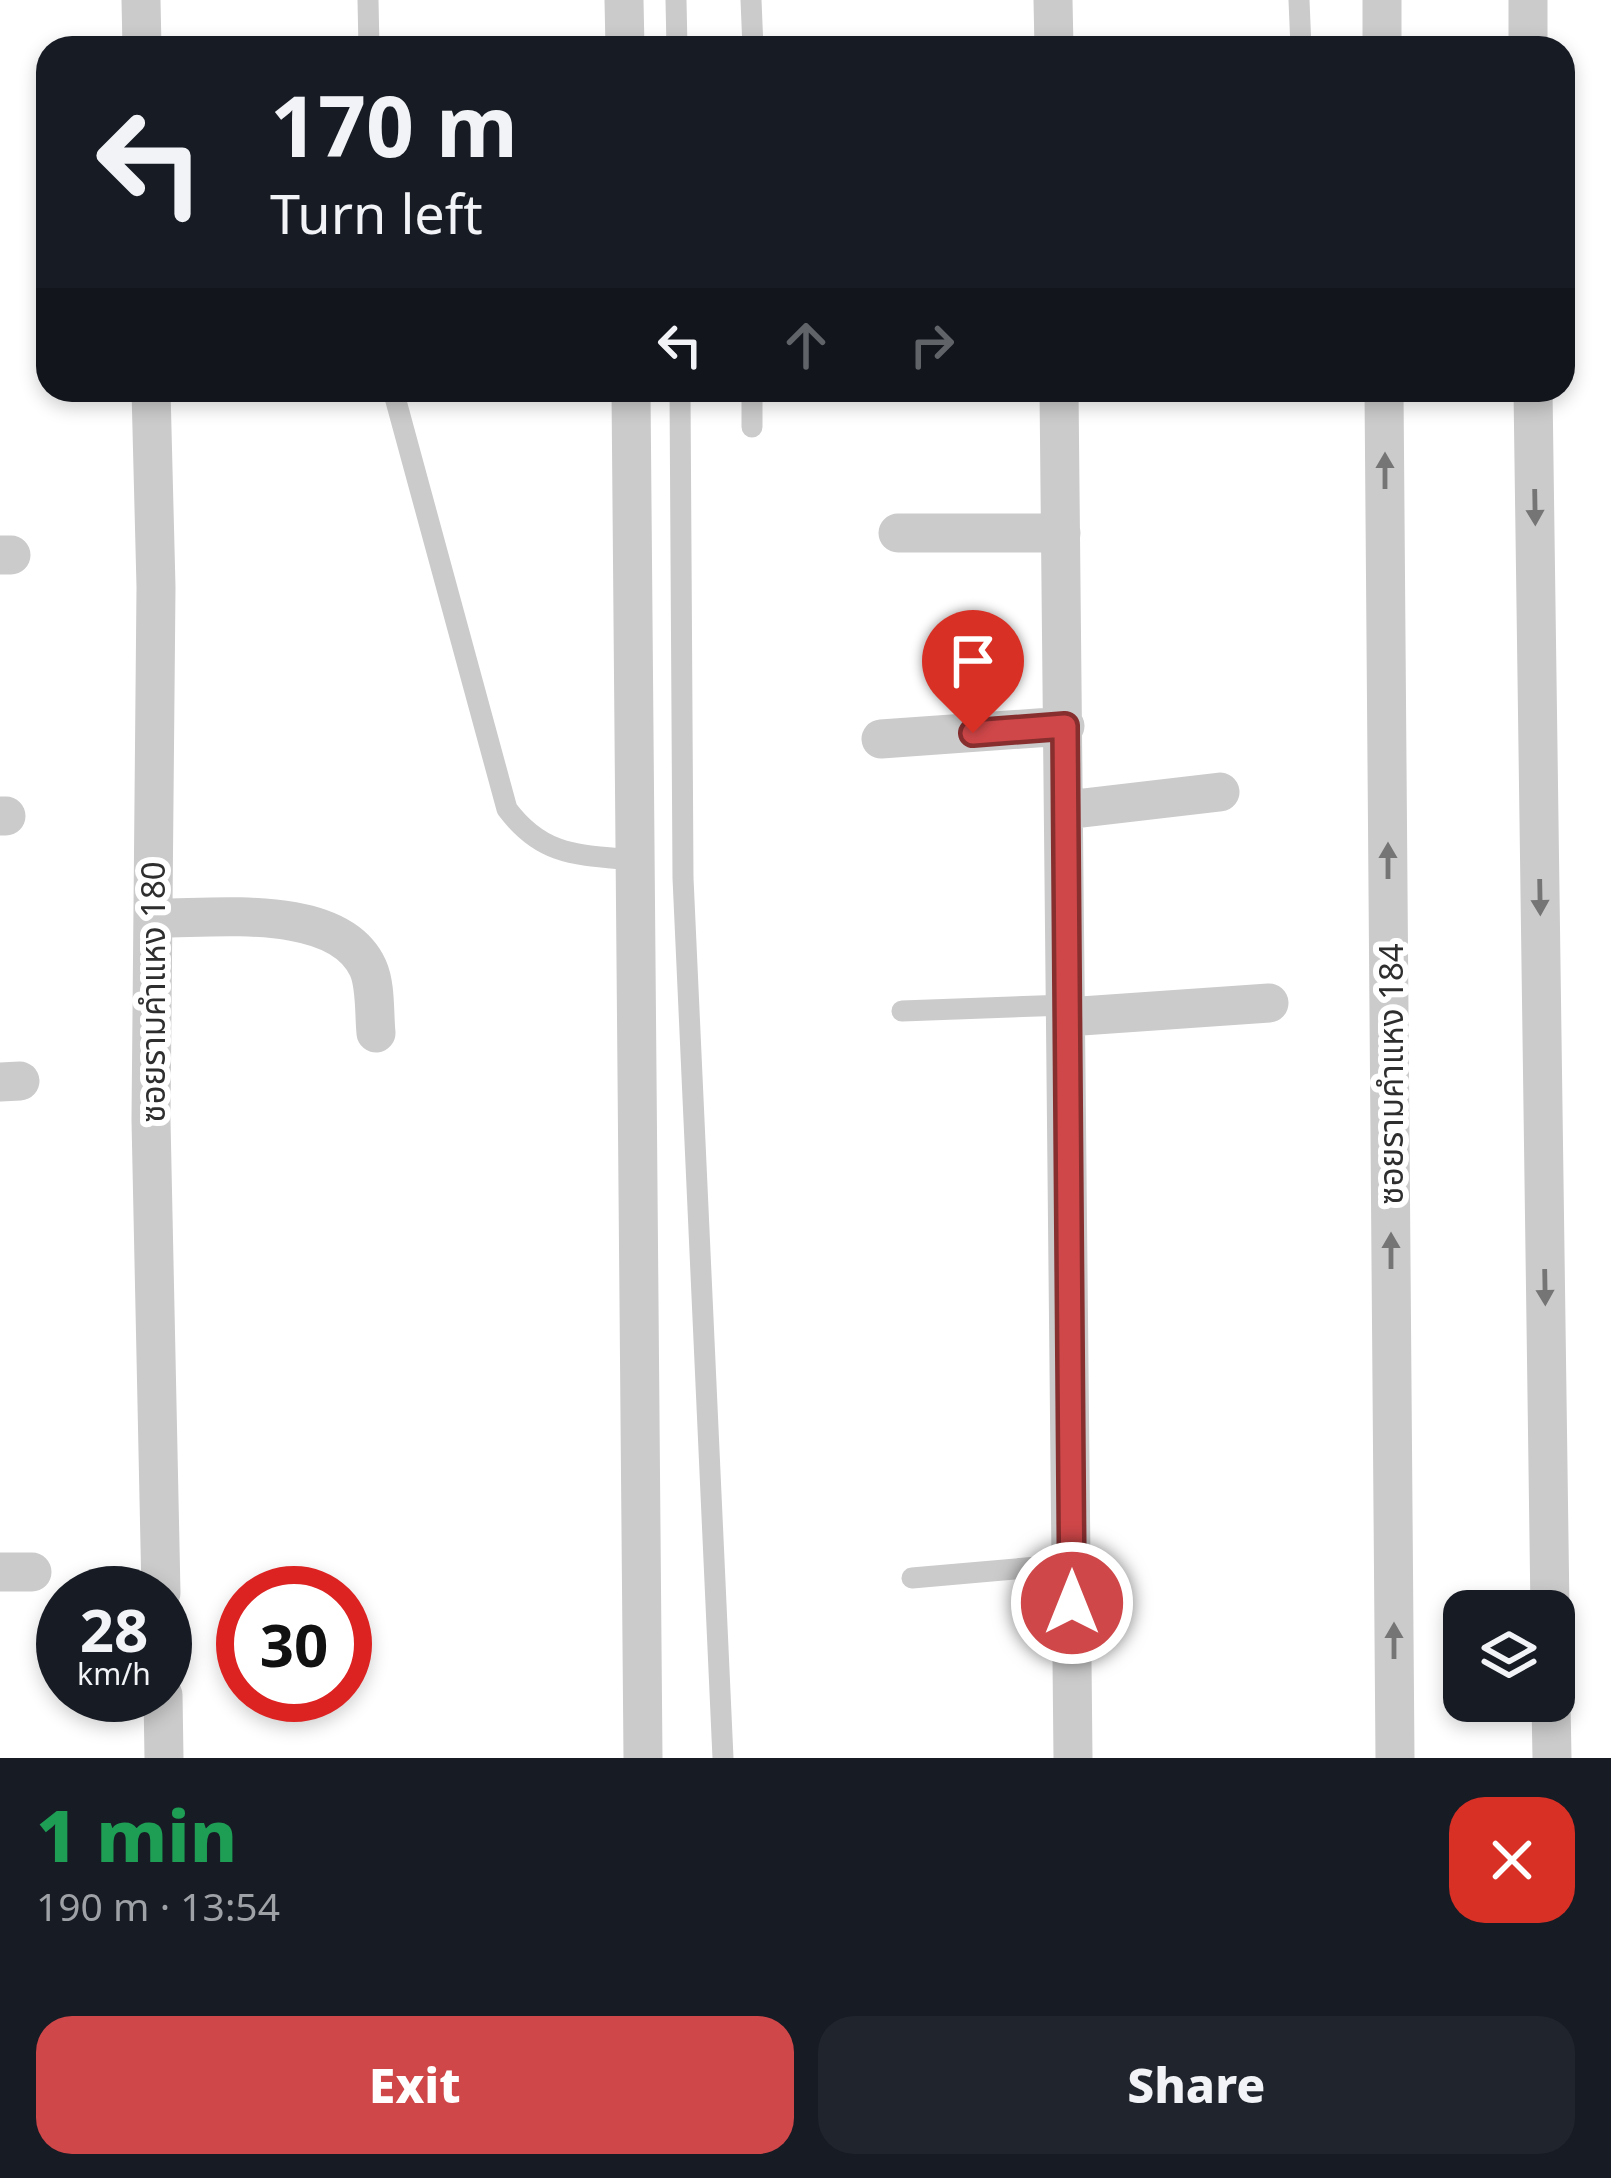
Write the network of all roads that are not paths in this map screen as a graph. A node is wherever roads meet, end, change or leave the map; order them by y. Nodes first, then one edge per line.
1 (141, 0) edge
2 (368, 0) edge
3 (624, 0) edge
4 (676, 0) edge
5 (751, 0) edge
6 (1053, 0) edge
7 (1299, 0) edge
8 (1382, 0) edge
9 (1528, 0) edge
10 (142, 36) edge
11 (369, 36) edge
12 (625, 36) edge
13 (677, 36) edge
14 (753, 36) edge
15 (1054, 36) edge
16 (1300, 36) edge
17 (1382, 36) edge
18 (1528, 36) edge
19 (151, 402) edge
20 (396, 402) edge
21 (631, 402) edge
22 (680, 402) edge
23 (752, 402) edge
24 (1059, 402) edge
25 (1384, 402) edge
26 (1533, 402) edge
27 (752, 427) dead end
28 (898, 532) dead end
29 (1061, 533) junction
30 (1065, 726) junction
31 (881, 739) dead end
32 (1220, 792) dead end
33 (1066, 810) junction
34 (635, 860) junction
35 (153, 918) junction
36 (1269, 1003) dead end
37 (902, 1011) dead end
38 (1067, 1011) junction
39 (376, 1033) dead end
40 (1072, 1564) junction
41 (159, 1566) edge
42 (912, 1578) dead end
43 (1550, 1590) edge
44 (163, 1722) edge
45 (1551, 1722) edge
46 (164, 1758) edge
47 (643, 1758) edge
48 (723, 1758) edge
49 (1073, 1758) edge
50 (1395, 1758) edge
51 (1552, 1758) edge

1 - 10 street
2 - 11 lane
3 - 12 street
4 - 13 lane
5 - 14 lane
6 - 15 street
7 - 16 lane
8 - 17 street
9 - 18 street
19 - 35 street, ซอยรามคำแหง 180
20 - 34 lane
21 - 34 street
22 - 48 lane
23 - 27 lane
24 - 29 street
50 -> 25 street, ซอยรามคำแหง 184
26 -> 43 street
28 - 29 street
29 - 30 street
30 - 31 street
30 - 33 street
32 - 33 street
33 - 38 street
34 - 47 street
35 - 39 street
35 - 41 street, ซอยรามคำแหง 180
36 - 38 street
37 - 38 lane
38 - 40 street
40 - 42 lane
40 - 49 street
44 - 46 street
45 - 51 street

